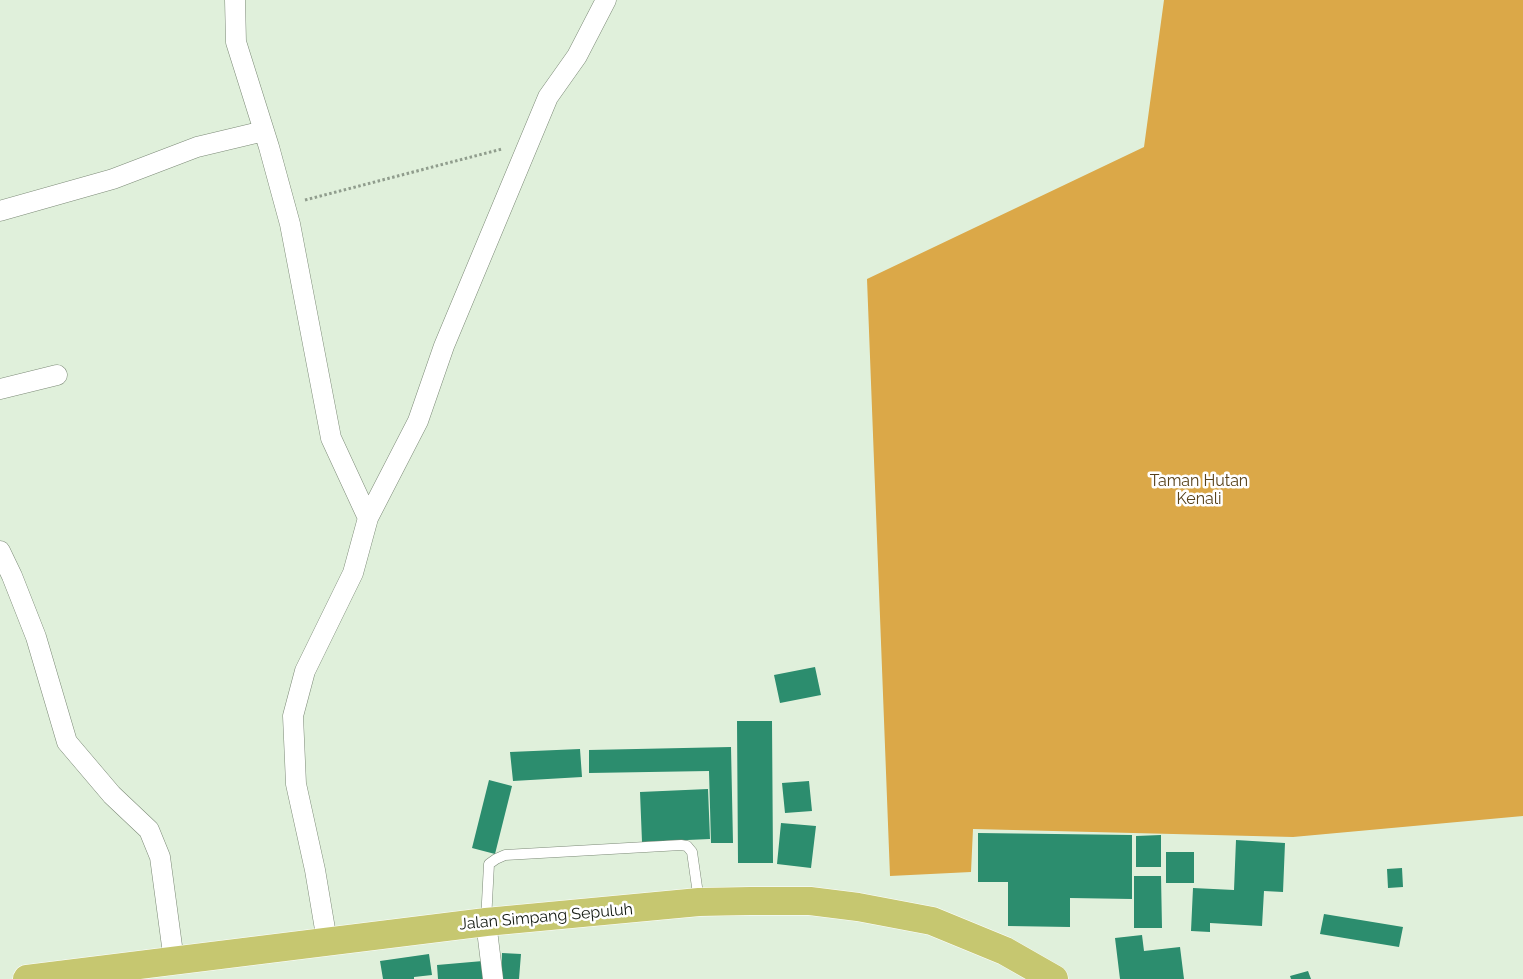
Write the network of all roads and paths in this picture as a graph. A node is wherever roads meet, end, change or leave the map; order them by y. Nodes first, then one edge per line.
1 (235, 0) edge
2 (606, 0) edge
3 (264, 131) junction
4 (530, 142) junction
5 (285, 204) junction
6 (0, 211) edge
7 (57, 375) dead end
8 (0, 389) edge
9 (368, 518) junction
10 (0, 551) edge
11 (699, 902) junction
12 (486, 922) junction
13 (327, 941) junction
14 (174, 961) junction
15 (103, 974) edge
16 (26, 979) edge
17 (494, 979) edge
18 (1054, 979) edge

1 - 3 street
2 - 4 street
3 - 5 street
3 - 6 street
4 - 5 path
4 - 9 street
5 - 9 street
7 - 8 street
9 - 13 street
10 - 14 street
11 - 12 highway, Jalan Simpang Sepuluh
11 - 12 lane
11 - 18 highway, Jalan Simpang Sepuluh
12 - 13 highway, Jalan Simpang Sepuluh
12 - 17 street
13 - 14 highway, Jalan Simpang Sepuluh
14 - 15 highway, Jalan Simpang Sepuluh
15 - 16 highway, Jalan Simpang Sepuluh

